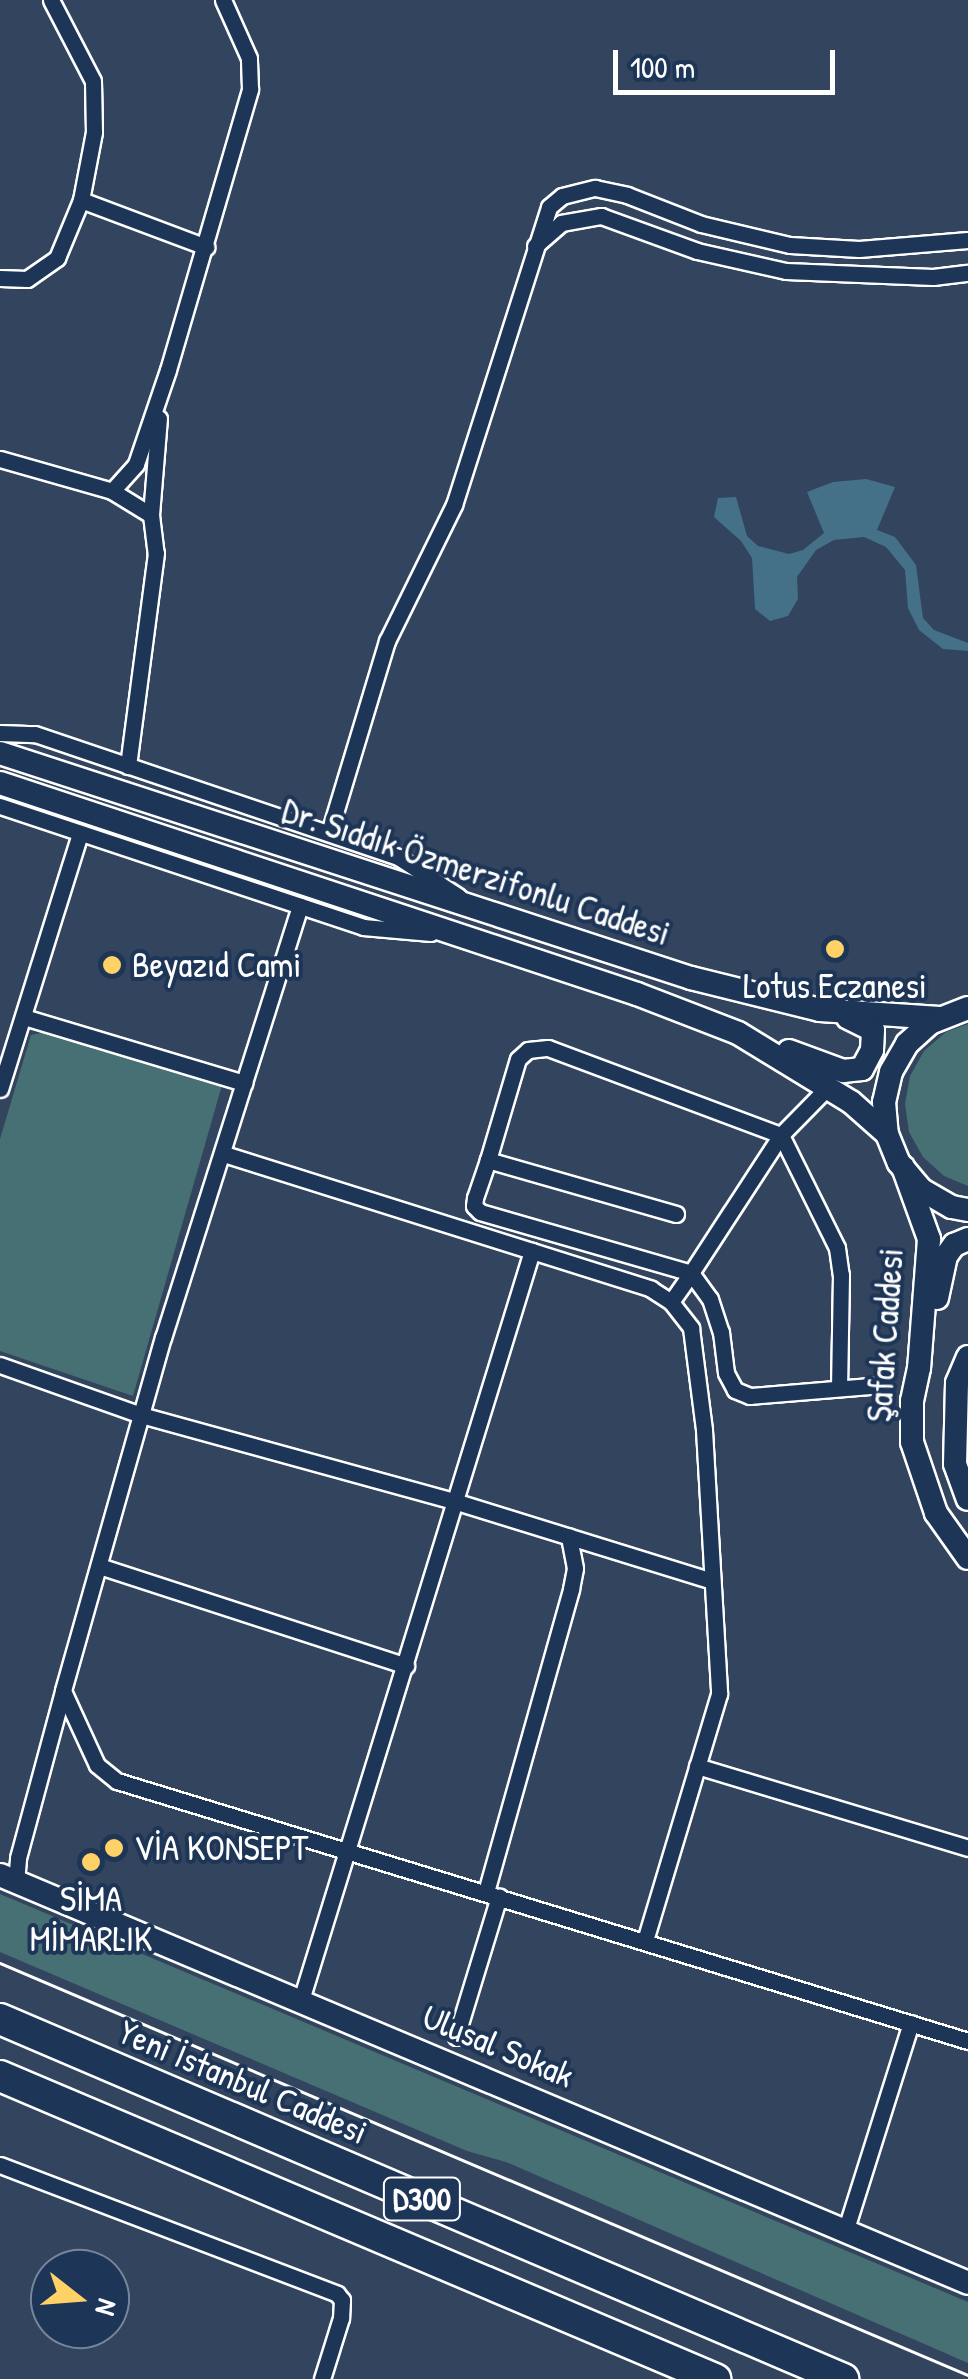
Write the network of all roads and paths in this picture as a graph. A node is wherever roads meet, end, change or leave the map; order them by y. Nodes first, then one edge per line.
1 (51, 0) edge
2 (224, 0) edge
3 (80, 200) junction
4 (968, 240) edge
5 (206, 246) junction
6 (532, 248) junction
7 (968, 273) edge
8 (0, 278) edge
9 (168, 370) junction
10 (0, 459) edge
11 (112, 492) junction
12 (150, 515) junction
13 (0, 734) edge
14 (0, 753) edge
15 (128, 766) junction
16 (0, 783) edge
17 (0, 806) edge
18 (80, 833) junction
19 (329, 833) junction
20 (300, 906) junction
21 (478, 909) junction
22 (463, 936) junction
23 (968, 1008) edge
24 (820, 1010) junction
25 (24, 1017) junction
26 (940, 1018) junction
27 (738, 1033) junction
28 (244, 1084) junction
29 (828, 1088) junction
30 (0, 1089) edge
31 (887, 1134) junction
32 (781, 1136) junction
33 (224, 1154) junction
34 (488, 1160) junction
35 (902, 1167) junction
36 (968, 1210) edge
37 (676, 1214) dead end
38 (968, 1239) edge
39 (532, 1251) junction
40 (692, 1273) junction
41 (671, 1302) junction
42 (968, 1356) edge
43 (920, 1362) junction
44 (0, 1365) edge
45 (881, 1384) dead end
46 (840, 1387) junction
47 (141, 1415) junction
48 (968, 1499) edge
49 (457, 1502) junction
50 (570, 1537) junction
51 (968, 1558) edge
52 (98, 1566) junction
53 (712, 1582) junction
54 (406, 1666) junction
55 (64, 1690) junction
56 (697, 1766) junction
57 (968, 1848) edge
58 (344, 1850) junction
59 (8, 1879) edge
60 (493, 1894) junction
61 (644, 1940) junction
62 (301, 2000) junction
63 (0, 2019) edge
64 (911, 2024) junction
65 (456, 2037) dead end
66 (968, 2040) edge
67 (0, 2076) edge
68 (0, 2164) edge
69 (845, 2232) junction
70 (968, 2284) edge
71 (669, 2370) edge
72 (322, 2379) edge
73 (715, 2379) edge
74 (844, 2379) edge

1 - 3 street
2 - 5 street
3 - 5 street
3 - 8 street
4 - 6 street
5 - 9 street
6 - 7 street
6 - 19 street
9 - 11 street
9 - 12 street
10 - 11 street
11 - 12 street
12 - 15 street
13 - 15 street
14 - 21 main road, Dr. Sıddık Özmerzifonlu Caddesi
15 - 19 street
16 - 22 main road, Dr. Sıddık Özmerzifonlu Caddesi
17 - 18 street
18 - 20 street
18 - 25 street
19 - 21 street
20 - 22 street
20 - 28 street
21 - 24 main road, Dr. Sıddık Özmerzifonlu Caddesi
22 - 27 main road, Dr. Sıddık Özmerzifonlu Caddesi
23 - 26 main road
24 - 26 main road, Dr. Sıddık Özmerzifonlu Caddesi
24 - 27 main road
25 - 28 street
25 - 30 street
26 - 31 main road
27 - 29 main road, Dr. Sıddık Özmerzifonlu Caddesi
28 - 33 street
29 - 31 main road, Dr. Sıddık Özmerzifonlu Caddesi
29 - 32 street
31 - 35 main road, Şafak Caddesi
32 - 34 street
32 - 40 street
32 - 46 street
33 - 39 street
33 - 47 street
34 - 37 street
34 - 40 street
35 - 36 main road
35 - 43 main road, Şafak Caddesi
38 - 43 main road
39 - 41 street
39 - 49 street
40 - 41 street
40 - 46 street
41 - 53 street
42 - 48 main road
43 - 51 main road, Şafak Caddesi
44 - 47 street
45 - 46 street
47 - 49 street
47 - 52 street
49 - 50 street
49 - 54 street
50 - 53 street
50 - 60 street
52 - 54 street
52 - 55 street
53 - 56 street
54 - 58 street
55 - 58 street
55 - 59 street
56 - 57 street
56 - 61 street
58 - 60 street
58 - 62 street
59 - 62 main road, Ulusal Sokak
60 - 61 street
60 - 65 street
61 - 64 street
62 - 69 main road, Ulusal Sokak
63 - 74 highway, Yeni İstanbul Caddesi / D300
64 - 66 street
64 - 69 street
67 - 71 highway, D300
68 - 72 street
69 - 70 main road, Ulusal Sokak
71 - 73 highway, D300

